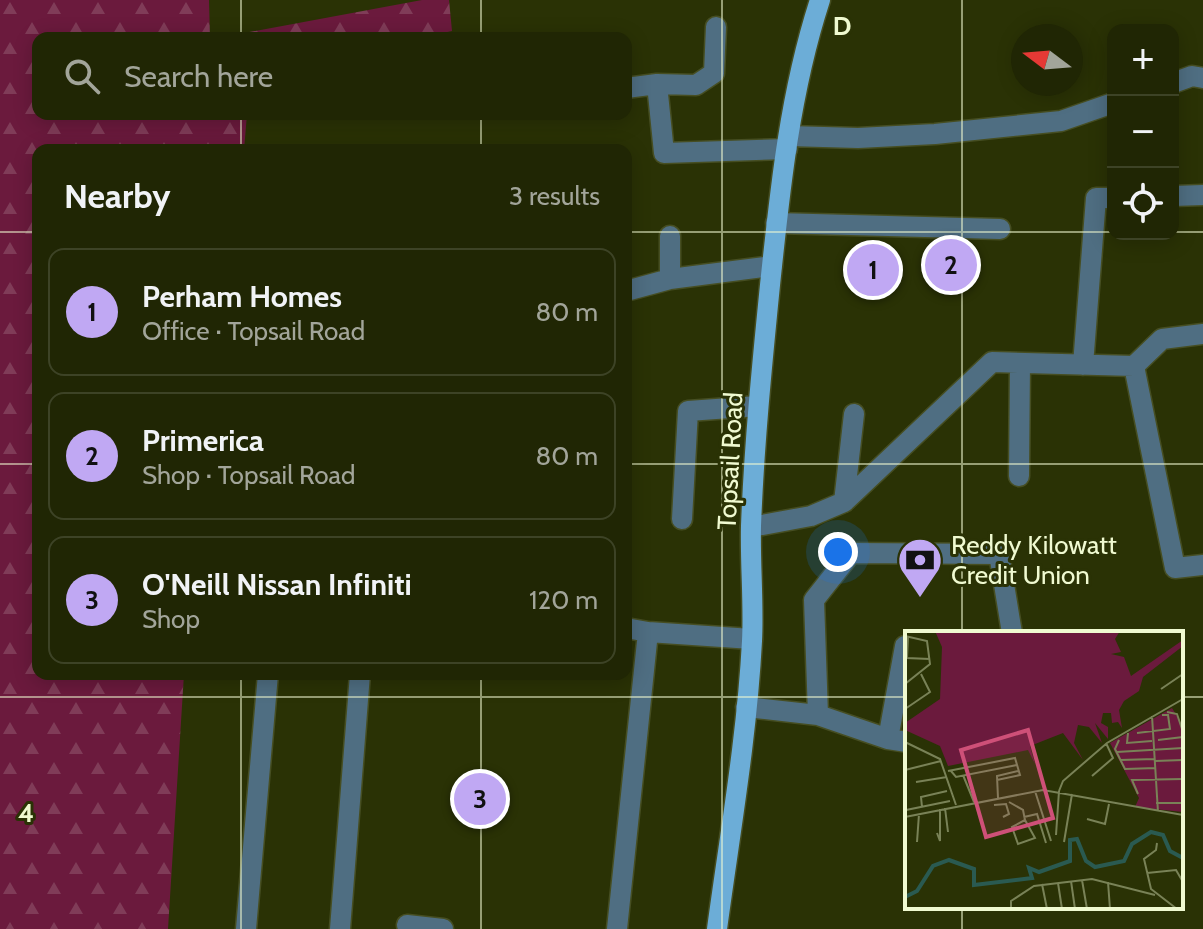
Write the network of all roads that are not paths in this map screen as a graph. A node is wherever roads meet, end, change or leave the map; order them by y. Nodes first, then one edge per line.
1 (820, 0) edge
2 (716, 27) dead end
3 (1203, 78) edge
4 (1179, 81) edge
5 (657, 84) junction
6 (632, 87) edge
7 (1107, 105) edge
8 (788, 143) junction
9 (1203, 195) edge
10 (1179, 196) edge
11 (1107, 198) edge
12 (776, 223) junction
13 (1000, 229) dead end
14 (670, 236) dead end
15 (772, 266) junction
16 (670, 279) junction
17 (632, 289) edge
18 (1203, 334) edge
19 (1020, 363) junction
20 (1083, 365) junction
21 (1134, 366) junction
22 (758, 406) junction
23 (854, 414) dead end
24 (1019, 476) dead end
25 (844, 502) junction
26 (682, 519) dead end
27 (751, 527) junction
28 (1203, 565) edge
29 (632, 629) edge
30 (1012, 631) edge
31 (648, 632) junction
32 (752, 639) junction
33 (905, 646) dead end
34 (267, 680) edge
35 (360, 680) edge
36 (746, 707) junction
37 (818, 715) junction
38 (897, 741) edge
39 (407, 925) dead end
40 (246, 929) edge
41 (340, 929) edge
42 (443, 929) edge
43 (617, 929) edge
44 (717, 929) edge

1 - 8 main road, Topsail Road
2 - 5 lane
3 - 4 lane
5 - 6 lane
5 - 8 lane
7 - 8 lane
8 - 12 main road, Topsail Road
9 - 10 lane
11 - 20 lane
12 - 13 lane
12 - 15 main road, Topsail Road
14 - 16 lane
15 - 16 lane
15 - 22 main road, Topsail Road
16 - 17 lane
18 - 21 lane
19 - 20 lane
19 - 24 lane
19 - 25 lane
20 - 21 lane
21 - 28 lane
22 - 26 lane
22 - 27 main road, Topsail Road
23 - 25 lane
25 - 27 lane
27 - 32 main road, Topsail Road
29 - 31 lane
30 - 37 lane
31 - 32 lane
31 - 43 lane
32 - 36 main road, Topsail Road
33 - 38 lane
34 - 40 lane
35 - 41 lane
36 - 37 lane
36 - 44 main road, Topsail Road
37 - 38 lane
39 - 42 lane

